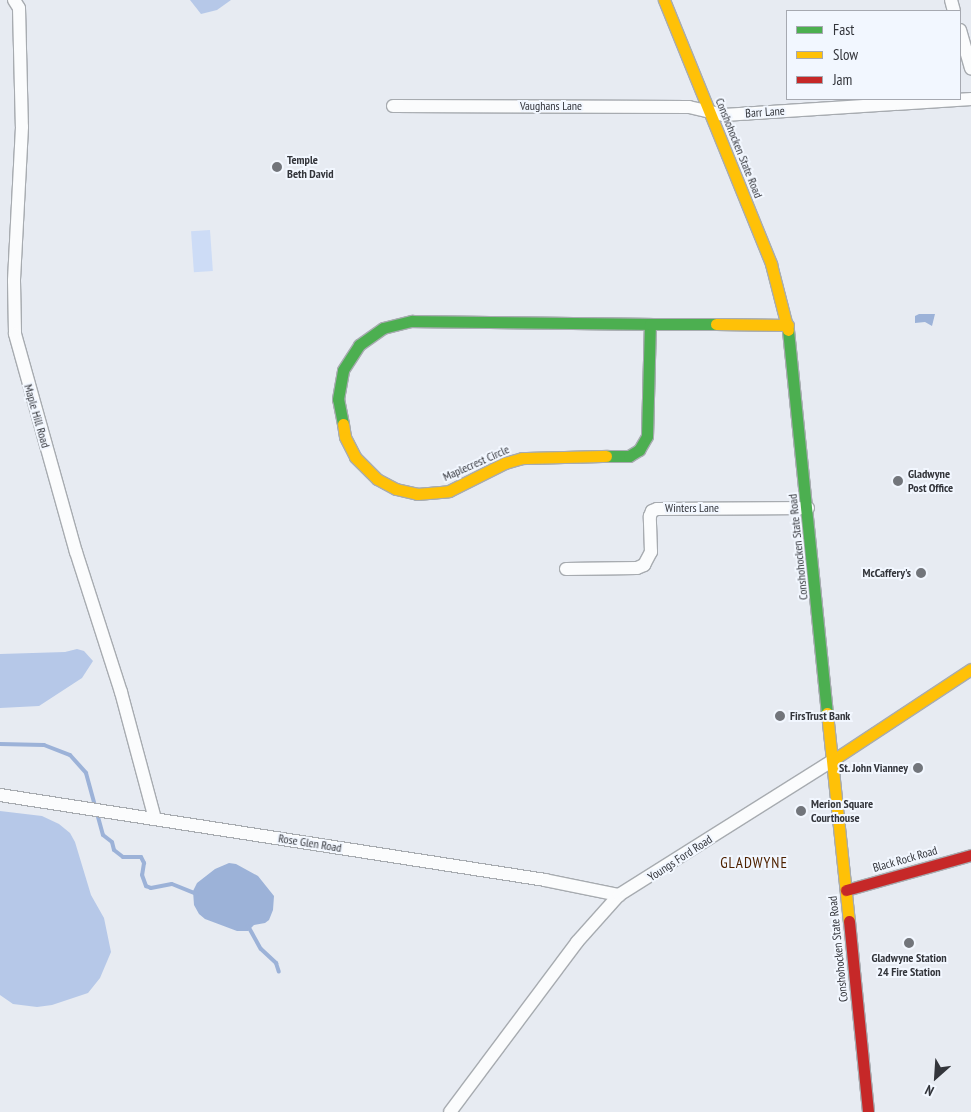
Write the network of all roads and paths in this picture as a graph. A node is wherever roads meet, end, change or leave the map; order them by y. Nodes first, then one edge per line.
1 (14, 0) edge
2 (664, 0) edge
3 (961, 33) edge
4 (971, 68) edge
5 (956, 100) edge
6 (393, 106) dead end
7 (709, 112) junction
8 (650, 324) junction
9 (788, 325) junction
10 (808, 508) junction
11 (566, 569) dead end
12 (971, 669) edge
13 (833, 760) junction
14 (0, 795) edge
15 (156, 819) junction
16 (971, 855) edge
17 (846, 890) junction
18 (619, 896) junction
19 (450, 1112) edge
20 (868, 1112) edge

1 - 15 street, Maple Hill Road
2 - 7 street, Conshohocken State Road
3 - 4 street
5 - 7 street, Barr Lane
6 - 7 street, Vaughans Lane
7 - 9 street, Conshohocken State Road
8 - 8 street, Maplecrest Circle
8 - 9 street, Maplecrest Circle
9 - 10 street, Conshohocken State Road
10 - 11 street, Winters Lane
10 - 13 street, Conshohocken State Road
12 - 13 street, Youngs Ford Road
13 - 17 street, Conshohocken State Road
13 - 18 street, Youngs Ford Road
14 - 15 street, Rose Glen Road
15 - 18 street, Rose Glen Road
16 - 17 street, Black Rock Road
17 - 20 street, Conshohocken State Road
18 - 19 street, Youngs Ford Road

